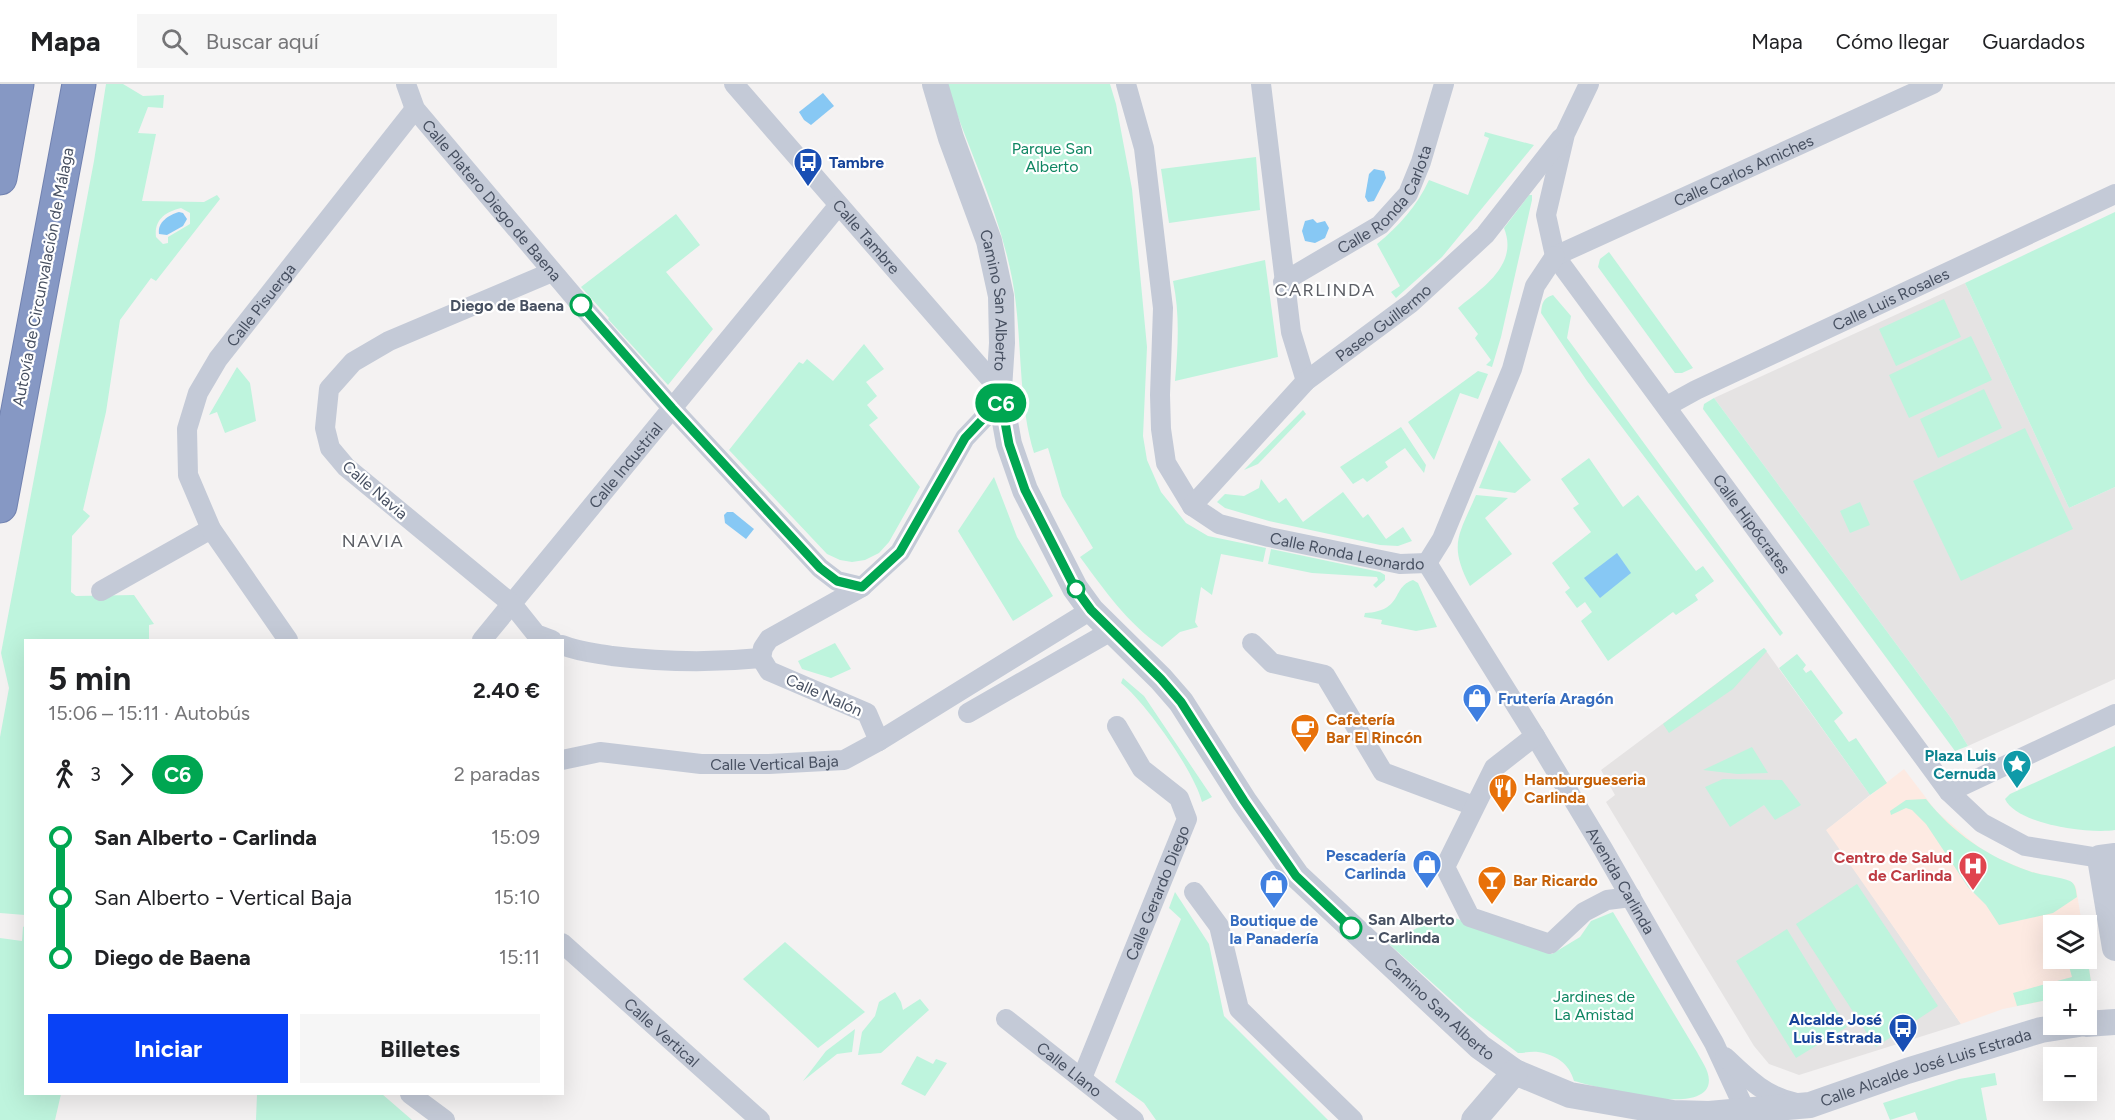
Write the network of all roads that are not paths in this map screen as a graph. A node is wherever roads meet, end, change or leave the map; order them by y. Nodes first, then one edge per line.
1 (17, 84) edge
2 (79, 84) edge
3 (406, 84) edge
4 (734, 84) edge
5 (934, 84) edge
6 (1126, 84) edge
7 (1261, 84) edge
8 (1443, 84) edge
9 (1589, 84) edge
10 (1933, 84) edge
11 (415, 109) junction
12 (1565, 134) junction
13 (0, 178) edge
14 (2115, 194) edge
15 (838, 206) junction
16 (1555, 256) junction
17 (552, 272) junction
18 (1283, 282) junction
19 (1306, 381) junction
20 (1000, 395) junction
21 (1667, 406) junction
22 (672, 408) junction
23 (0, 506) edge
24 (1192, 506) junction
25 (211, 529) junction
26 (1427, 563) junction
27 (862, 587) junction
28 (101, 591) dead end
29 (512, 604) junction
30 (1091, 610) junction
31 (1111, 631) junction
32 (287, 639) edge
33 (483, 639) edge
34 (549, 639) edge
35 (1252, 643) dead end
36 (564, 646) edge
37 (761, 658) junction
38 (968, 713) dead end
39 (2115, 714) edge
40 (1118, 726) dead end
41 (1535, 736) junction
42 (879, 741) junction
43 (564, 760) edge
44 (1949, 792) junction
45 (1474, 806) junction
46 (2108, 857) edge
47 (1194, 892) dead end
48 (1630, 897) junction
49 (564, 945) edge
50 (2115, 948) edge
51 (1006, 1019) dead end
52 (2115, 1022) edge
53 (2097, 1023) edge
54 (2043, 1030) edge
55 (1718, 1051) junction
56 (1515, 1072) junction
57 (1082, 1078) junction
58 (411, 1095) edge
59 (1804, 1113) edge
60 (1748, 1116) edge
61 (1714, 1117) edge
62 (445, 1120) edge
63 (760, 1120) edge
64 (1134, 1120) edge
65 (1353, 1120) edge
66 (1474, 1120) edge

1 - 13 highway
2 - 23 highway, Autovía de Circunvalación de Málaga
3 - 11 street, Calle Platero Diego de Baena
4 - 15 street, Calle Tambre
5 - 20 street, Camino San Alberto
6 - 24 street, Calle Ronda Leonardo
7 - 18 street
8 - 18 street, Calle Ronda Carlota
9 - 12 street
10 - 16 street, Calle Carlos Arniches
11 - 17 street, Calle Platero Diego de Baena
11 - 25 street, Calle Pisuerga
12 - 16 street
12 - 19 street, Paseo Guillermo
14 - 21 street, Calle Luis Rosales
15 - 20 street, Calle Tambre
15 - 22 street, Calle Industrial
16 - 21 street, Calle Hipócrates
16 - 26 street, Calle Ronda Leonardo
17 - 22 street, Calle Platero Diego de Baena
17 - 29 street, Calle Navia
18 - 19 street
19 - 24 street, Paseo Guillermo
20 - 27 street
20 - 30 street, Camino San Alberto
21 - 44 street, Calle Hipócrates
22 - 27 street, Calle Platero Diego de Baena
22 - 29 street, Calle Industrial
24 - 26 street, Calle Ronda Leonardo
25 - 28 street
25 - 32 street, Calle Pisuerga
26 - 41 street, Avenida Carlinda
27 - 37 street
29 - 33 street, Calle Industrial
29 - 34 street, Calle Navia
30 - 31 street, Camino San Alberto
30 - 42 street, Calle Vertical Baja
31 - 38 street
31 - 56 street, Camino San Alberto
35 - 45 street
36 - 37 street
37 - 42 street, Calle Nalón
39 - 44 street
40 - 57 street, Calle Gerardo Diego
41 - 45 street
41 - 48 street, Avenida Carlinda
42 - 43 street, Calle Vertical Baja
44 - 46 street
45 - 48 street
46 - 50 street
47 - 65 street
48 - 55 street, Avenida Carlinda
49 - 63 street, Calle Vertical
51 - 57 street, Calle Llano
52 - 53 street
54 - 59 street, Calle Alcalde José Luis Estrada
55 - 59 street, Calle Alcalde José Luis Estrada
55 - 60 street, Avenida Carlinda
56 - 61 street, Camino San Alberto
56 - 66 street
57 - 64 street, Calle Llano
58 - 62 street
59 - 60 street, Calle Alcalde José Luis Estrada
60 - 61 street, Camino San Alberto

